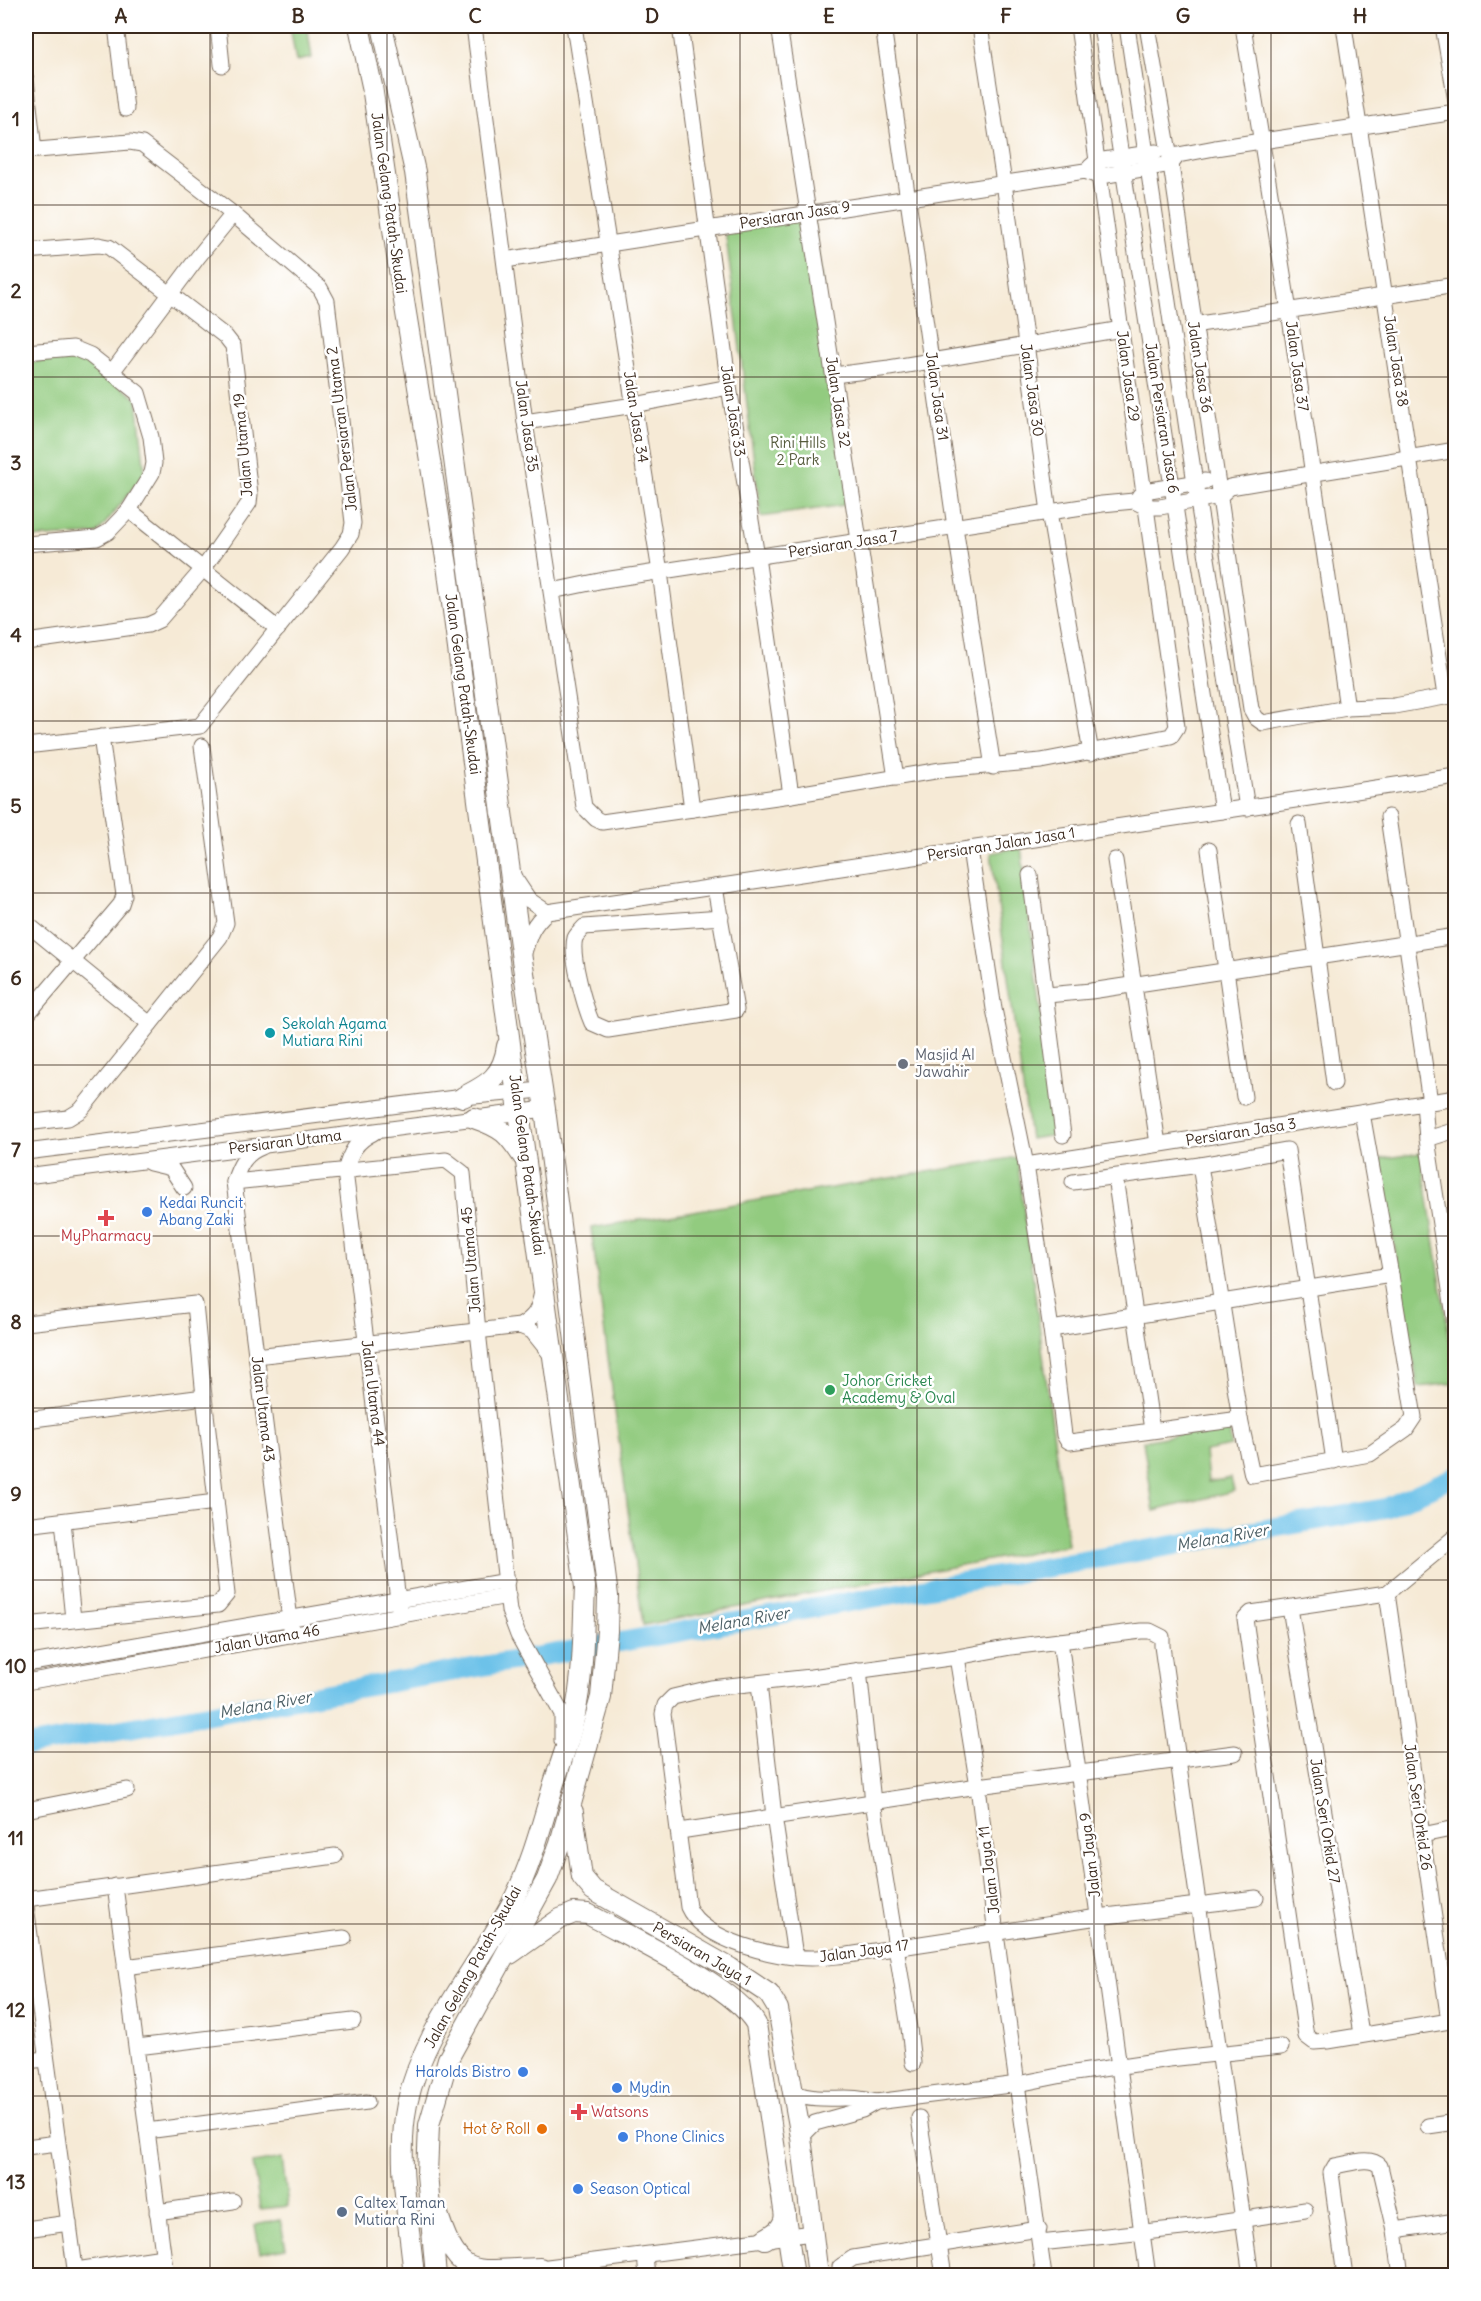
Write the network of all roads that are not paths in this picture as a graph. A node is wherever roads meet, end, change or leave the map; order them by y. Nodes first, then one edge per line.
1 (116, 26) edge
2 (218, 26) edge
3 (359, 26) edge
4 (382, 26) edge
5 (394, 26) edge
6 (473, 26) edge
7 (574, 26) edge
8 (680, 26) edge
9 (779, 26) edge
10 (884, 26) edge
11 (980, 26) edge
12 (1078, 26) edge
13 (1101, 26) edge
14 (1127, 26) edge
15 (1148, 26) edge
16 (1243, 26) edge
17 (1344, 26) edge
18 (1443, 26) edge
19 (388, 49) junction
20 (222, 65) dead end
21 (26, 80) edge
22 (1455, 101) edge
23 (126, 109) dead end
24 (1455, 112) edge
25 (1359, 128) junction
26 (1262, 142) junction
27 (30, 151) edge
28 (1172, 156) junction
29 (1148, 160) junction
30 (1123, 164) junction
31 (1093, 169) junction
32 (1004, 183) junction
33 (907, 198) junction
34 (808, 213) junction
35 (233, 214) junction
36 (707, 228) junction
37 (608, 243) junction
38 (26, 251) edge
39 (505, 260) junction
40 (427, 263) junction
41 (399, 270) junction
42 (1455, 285) edge
43 (171, 293) junction
44 (1386, 296) junction
45 (1288, 311) junction
46 (1193, 326) junction
47 (1122, 329) junction
48 (1025, 345) junction
49 (26, 352) edge
50 (933, 361) junction
51 (112, 372) junction
52 (834, 375) junction
53 (729, 387) junction
54 (634, 405) junction
55 (525, 422) junction
56 (1455, 450) edge
57 (1410, 456) junction
58 (1312, 473) junction
59 (1196, 483) junction
60 (1172, 487) junction
61 (1223, 488) junction
62 (1142, 499) junction
63 (1198, 501) junction
64 (1175, 505) junction
65 (129, 510) junction
66 (1049, 512) junction
67 (955, 527) junction
68 (859, 541) junction
69 (26, 544) edge
70 (757, 557) junction
71 (203, 569) junction
72 (660, 572) junction
73 (552, 591) junction
74 (278, 629) junction
75 (26, 642) edge
76 (1450, 696) edge
77 (1347, 708) junction
78 (101, 737) junction
79 (26, 746) edge
80 (202, 746) dead end
81 (1091, 753) junction
82 (993, 767) junction
83 (1455, 776) edge
84 (896, 778) junction
85 (791, 795) junction
86 (1248, 807) junction
87 (692, 809) junction
88 (1222, 811) junction
89 (1388, 817) dead end
90 (1299, 825) dead end
91 (970, 849) junction
92 (1209, 850) dead end
93 (1115, 860) dead end
94 (510, 869) junction
95 (1030, 875) dead end
96 (716, 887) junction
97 (547, 912) junction
98 (721, 917) junction
99 (26, 923) edge
100 (1455, 936) edge
101 (1407, 944) junction
102 (1317, 957) junction
103 (522, 960) junction
104 (73, 961) junction
105 (1226, 970) junction
106 (1135, 984) junction
107 (1047, 995) junction
108 (26, 1016) edge
109 (150, 1024) junction
110 (510, 1031) junction
111 (1334, 1083) dead end
112 (518, 1092) junction
113 (463, 1097) junction
114 (1244, 1097) dead end
115 (1455, 1098) edge
116 (544, 1099) junction
117 (1427, 1102) junction
118 (519, 1112) junction
119 (1362, 1113) junction
120 (474, 1118) junction
121 (26, 1123) edge
122 (381, 1130) junction
123 (1455, 1130) edge
124 (1064, 1135) dead end
125 (1427, 1139) junction
126 (1158, 1144) junction
127 (269, 1145) junction
128 (26, 1152) edge
129 (143, 1161) junction
130 (527, 1163) junction
131 (1026, 1165) junction
132 (1200, 1165) junction
133 (345, 1171) junction
134 (26, 1176) edge
135 (1115, 1177) junction
136 (234, 1182) junction
137 (1073, 1182) dead end
138 (184, 1188) dead end
139 (1450, 1264) edge
140 (1392, 1275) junction
141 (543, 1286) junction
142 (1308, 1289) junction
143 (1223, 1302) junction
144 (1136, 1316) junction
145 (26, 1323) edge
146 (520, 1326) junction
147 (1051, 1329) junction
148 (1455, 1329) edge
149 (478, 1331) junction
150 (366, 1344) junction
151 (256, 1356) junction
152 (554, 1359) junction
153 (204, 1397) junction
154 (1240, 1419) junction
155 (26, 1420) edge
156 (1152, 1430) junction
157 (1334, 1461) junction
158 (216, 1502) junction
159 (63, 1521) junction
160 (26, 1525) edge
161 (1455, 1536) edge
162 (508, 1589) junction
163 (1387, 1593) junction
164 (398, 1600) junction
165 (1290, 1608) junction
166 (400, 1616) junction
167 (290, 1618) junction
168 (73, 1619) junction
169 (26, 1625) edge
170 (292, 1635) junction
171 (1060, 1641) junction
172 (957, 1657) junction
173 (26, 1664) edge
174 (859, 1670) junction
175 (26, 1682) edge
176 (759, 1684) junction
177 (1235, 1753) dead end
178 (1177, 1760) junction
179 (558, 1770) junction
180 (1080, 1772) junction
181 (978, 1786) junction
182 (127, 1790) dead end
183 (571, 1800) junction
184 (873, 1802) junction
185 (26, 1810) edge
186 (774, 1816) junction
187 (1455, 1828) edge
188 (680, 1831) junction
189 (1422, 1835) junction
190 (335, 1856) dead end
191 (114, 1886) junction
192 (1256, 1898) dead end
193 (26, 1899) edge
194 (1198, 1905) junction
195 (26, 1906) edge
196 (1098, 1917) junction
197 (996, 1934) junction
198 (344, 1938) dead end
199 (896, 1946) junction
200 (708, 1954) junction
201 (795, 1956) junction
202 (504, 1960) junction
203 (125, 1967) junction
204 (693, 1973) junction
205 (30, 1980) edge
206 (353, 2021) dead end
207 (1452, 2021) edge
208 (1360, 2034) junction
209 (137, 2046) junction
210 (1281, 2047) dead end
211 (1220, 2054) junction
212 (46, 2059) junction
213 (26, 2061) edge
214 (913, 2062) dead end
215 (1119, 2068) junction
216 (1018, 2084) junction
217 (794, 2093) junction
218 (367, 2102) dead end
219 (876, 2102) junction
220 (919, 2118) dead end
221 (1455, 2122) edge
222 (1428, 2126) dead end
223 (147, 2131) junction
224 (801, 2137) junction
225 (57, 2143) junction
226 (26, 2147) edge
227 (427, 2174) junction
228 (233, 2201) dead end
229 (785, 2210) junction
230 (1305, 2210) dead end
231 (157, 2212) junction
232 (1244, 2218) junction
233 (1455, 2221) edge
234 (69, 2223) junction
235 (26, 2229) edge
236 (1395, 2230) junction
237 (1143, 2232) junction
238 (812, 2233) junction
239 (789, 2236) junction
240 (1040, 2236) junction
241 (765, 2239) junction
242 (940, 2244) junction
243 (645, 2255) junction
244 (163, 2257) junction
245 (540, 2268) junction
246 (129, 2269) edge
247 (110, 2271) edge
248 (76, 2273) edge
249 (488, 2274) edge
250 (1396, 2275) edge
251 (166, 2276) edge
252 (414, 2276) edge
253 (436, 2276) edge
254 (519, 2276) edge
255 (647, 2276) edge
256 (794, 2276) edge
257 (818, 2276) edge
258 (841, 2276) edge
259 (944, 2276) edge
260 (1044, 2276) edge
261 (1148, 2276) edge
262 (1251, 2276) edge
263 (1345, 2276) edge

1 - 23 street
2 - 20 street
3 - 41 main road, Jalan Gelang Patah-Skudai
4 - 19 main road, Jalan Gelang Patah-Skudai
5 - 19 main road
6 - 39 street, Jalan Jasa 35
7 - 37 street, Jalan Jasa 34
8 - 36 street, Jalan Jasa 33
9 - 34 street, Jalan Jasa 32
10 - 33 street, Jalan Jasa 31
11 - 32 street, Jalan Jasa 30
12 - 31 street, Jalan Jasa 29
13 - 30 street, Jalan Persiaran Jasa 6
14 - 29 street, Jalan Persiaran Jasa 6
15 - 28 street, Jalan Jasa 36
16 - 26 street, Jalan Jasa 37
17 - 25 street, Jalan Jasa 38
18 - 22 street
19 - 40 main road, Jalan Gelang Patah-Skudai
21 - 27 street
24 - 25 street, Persiaran Jasa 9
25 - 26 street, Persiaran Jasa 9
25 - 44 street, Jalan Jasa 38
26 - 28 street, Persiaran Jasa 9
26 - 45 street, Jalan Jasa 37
27 - 35 street, Jalan Persiaran Utama 2
28 - 29 street, Persiaran Jasa 9
28 - 46 street, Jalan Jasa 36
29 - 30 street, Persiaran Jasa 9
29 - 59 street, Jalan Persiaran Jasa 6
30 - 31 street, Persiaran Jasa 9
30 - 60 street, Jalan Persiaran Jasa 6
31 - 32 street, Persiaran Jasa 9
31 - 47 street, Jalan Jasa 29
32 - 33 street, Persiaran Jasa 9
32 - 48 street, Jalan Jasa 30
33 - 34 street, Persiaran Jasa 9
33 - 50 street, Jalan Jasa 31
34 - 36 street, Persiaran Jasa 9
34 - 52 street, Jalan Jasa 32
35 - 43 street
35 - 74 street, Jalan Persiaran Utama 2
36 - 37 street, Persiaran Jasa 9
36 - 53 street, Jalan Jasa 33
37 - 39 street, Persiaran Jasa 9
37 - 54 street, Jalan Jasa 34
38 - 43 street, Jalan Utama 19
39 - 55 street, Jalan Jasa 35
40 - 41 main road
40 - 94 main road, Jalan Gelang Patah-Skudai
41 - 110 main road, Jalan Gelang Patah-Skudai
42 - 44 street
43 - 51 street
43 - 71 street, Jalan Utama 19
44 - 45 street
44 - 57 street, Jalan Jasa 38
45 - 46 street
45 - 58 street, Jalan Jasa 37
46 - 61 street, Jalan Jasa 36
47 - 48 street
47 - 62 street, Jalan Jasa 29
48 - 50 street
48 - 66 street, Jalan Jasa 30
49 - 51 street
50 - 52 street
50 - 67 street, Jalan Jasa 31
51 - 65 street
52 - 68 street, Jalan Jasa 32
53 - 54 street
53 - 70 street, Jalan Jasa 33
54 - 55 street
54 - 72 street, Jalan Jasa 34
55 - 73 street, Jalan Jasa 35
56 - 57 street
57 - 58 street
57 - 76 street, Jalan Jasa 38
58 - 61 street
58 - 77 street, Jalan Jasa 37
59 - 60 street, Persiaran Jasa 7
59 - 61 street, Persiaran Jasa 7
59 - 63 street, Jalan Persiaran Jasa 6
60 - 62 street, Persiaran Jasa 7
60 - 64 street, Jalan Persiaran Jasa 6
61 - 63 street, Persiaran Jasa 7
61 - 77 street, Jalan Jasa 36
62 - 64 street, Persiaran Jasa 7
62 - 66 street, Persiaran Jasa 7
62 - 81 street, Jalan Jasa 29
63 - 64 street, Persiaran Jasa 7
63 - 86 street, Jalan Persiaran Jasa 6
64 - 88 street, Jalan Persiaran Jasa 6
65 - 69 street
65 - 71 street
66 - 67 street, Persiaran Jasa 7
66 - 81 street, Jalan Jasa 30
67 - 68 street, Persiaran Jasa 7
67 - 82 street, Jalan Jasa 31
68 - 70 street, Persiaran Jasa 7
68 - 84 street, Jalan Jasa 32
70 - 72 street, Persiaran Jasa 7
70 - 85 street, Jalan Jasa 33
71 - 74 street
71 - 75 street, Jalan Utama 19
72 - 73 street, Persiaran Jasa 7
72 - 87 street, Jalan Jasa 34
73 - 87 street, Jalan Jasa 35
74 - 78 street, Jalan Persiaran Utama 2
76 - 77 street
78 - 79 street, Jalan Persiaran Utama 2
78 - 104 street
80 - 109 street
81 - 82 street
82 - 84 street
83 - 86 street, Persiaran Jalan Jasa 1
84 - 85 street
85 - 87 street
86 - 88 street, Persiaran Jalan Jasa 1
88 - 91 street, Persiaran Jalan Jasa 1
89 - 101 street
90 - 102 street
91 - 96 street, Persiaran Jalan Jasa 1
91 - 131 street
92 - 105 street
93 - 106 street
94 - 97 street
94 - 103 main road, Jalan Gelang Patah-Skudai
95 - 107 street
96 - 97 street, Persiaran Jalan Jasa 1
96 - 98 street
97 - 103 street
98 - 98 street
99 - 104 street
100 - 101 street
101 - 102 street
101 - 117 street
102 - 105 street
102 - 111 street
103 - 116 main road, Jalan Gelang Patah-Skudai
104 - 108 street
104 - 109 street
105 - 106 street
105 - 114 street
106 - 107 street
106 - 126 street
107 - 124 street
109 - 121 street
110 - 112 main road, Jalan Gelang Patah-Skudai
110 - 113 main road
112 - 113 street, Persiaran Utama
112 - 116 street, Persiaran Utama
112 - 118 main road, Jalan Gelang Patah-Skudai
113 - 128 street, Persiaran Utama
115 - 117 street, Persiaran Jasa 3
116 - 118 street, Persiaran Utama
116 - 183 main road, Jalan Gelang Patah-Skudai
117 - 119 street, Persiaran Jasa 3
117 - 125 street
118 - 120 street, Persiaran Utama
118 - 130 main road, Jalan Gelang Patah-Skudai
119 - 126 street, Persiaran Jasa 3
119 - 140 street
120 - 122 street, Persiaran Utama
120 - 130 main road
122 - 127 street, Persiaran Utama
122 - 133 street
123 - 125 street
125 - 139 street
126 - 131 street, Persiaran Jasa 3
127 - 129 street, Persiaran Utama
127 - 136 street
129 - 134 street, Persiaran Utama
129 - 138 street
130 - 141 main road, Jalan Gelang Patah-Skudai
131 - 147 street
132 - 135 street
132 - 142 street
132 - 143 street
133 - 136 street, Jalan Utama 45
133 - 149 street, Jalan Utama 45
133 - 150 street, Jalan Utama 44
135 - 137 street
135 - 144 street
136 - 151 street, Jalan Utama 43
139 - 148 street
140 - 142 street
140 - 157 street
141 - 146 street
141 - 152 main road, Jalan Gelang Patah-Skudai
142 - 143 street
142 - 157 street
143 - 144 street
143 - 154 street
144 - 147 street
144 - 156 street
145 - 153 street
146 - 149 street
146 - 152 street
147 - 156 street
149 - 150 street
149 - 162 street, Jalan Utama 45
150 - 151 street
150 - 164 street, Jalan Utama 44
151 - 167 street, Jalan Utama 43
152 - 179 main road, Jalan Gelang Patah-Skudai
153 - 155 street
153 - 158 street
154 - 156 street
154 - 157 street
158 - 159 street
158 - 168 street
159 - 160 street
159 - 168 street
161 - 163 street
162 - 164 street, Jalan Utama 46
162 - 166 street, Jalan Utama 46
162 - 179 street, Jalan Utama 45
163 - 165 street
163 - 189 street, Jalan Seri Orkid 26
164 - 166 street, Jalan Utama 44
164 - 167 street, Jalan Utama 46
165 - 208 street, Jalan Seri Orkid 27
165 - 208 street
166 - 170 street, Jalan Utama 46
167 - 170 street, Jalan Utama 43
167 - 173 street, Jalan Utama 46
168 - 169 street
170 - 175 street, Jalan Utama 46
171 - 172 street
171 - 178 street
171 - 180 street, Jalan Jaya 9
172 - 174 street
172 - 181 street, Jalan Jaya 11
174 - 176 street
174 - 184 street
176 - 186 street
176 - 188 street, Jalan Jaya 17
177 - 178 street
178 - 180 street
178 - 194 street
179 - 252 main road, Jalan Gelang Patah-Skudai
180 - 181 street
180 - 196 street, Jalan Jaya 9
181 - 184 street
181 - 197 street, Jalan Jaya 11
182 - 185 street
183 - 200 main road, Persiaran Jaya 1
183 - 202 main road, Jalan Gelang Patah-Skudai
184 - 186 street
184 - 199 street
186 - 188 street
186 - 201 street
187 - 189 street
188 - 201 street, Jalan Jaya 17
189 - 207 street, Jalan Seri Orkid 26
190 - 191 street
191 - 193 street
191 - 203 street
192 - 194 street, Jalan Jaya 17
194 - 196 street, Jalan Jaya 17
194 - 211 street
195 - 205 street
196 - 197 street, Jalan Jaya 17
196 - 215 street, Jalan Jaya 9
197 - 199 street, Jalan Jaya 17
197 - 216 street, Jalan Jaya 11
198 - 203 street
199 - 201 street, Jalan Jaya 17
199 - 214 street
200 - 204 main road
200 - 217 main road, Persiaran Jaya 1
202 - 204 main road, Persiaran Jaya 1
202 - 227 main road, Jalan Gelang Patah-Skudai
203 - 209 street
204 - 229 main road, Persiaran Jaya 1
205 - 212 street
206 - 209 street
207 - 208 street
209 - 223 street
210 - 211 street
211 - 215 street
211 - 232 street
212 - 213 street
212 - 225 street
215 - 216 street
215 - 237 street, Jalan Jaya 9
216 - 219 street
216 - 240 street, Jalan Jaya 11
217 - 219 street
217 - 224 main road, Persiaran Jaya 1
218 - 223 street
219 - 224 street
220 - 242 street
221 - 222 street
223 - 231 street
224 - 238 main road, Persiaran Jaya 1
225 - 226 street
225 - 234 street
227 - 249 main road
227 - 253 main road, Jalan Gelang Patah-Skudai
228 - 231 street
229 - 239 main road, Persiaran Jaya 1
229 - 241 main road
230 - 232 street
231 - 244 street
232 - 237 street
232 - 262 street
233 - 236 street
234 - 235 street
234 - 248 street
236 - 250 street
236 - 263 street
237 - 240 street
237 - 261 street, Jalan Jaya 9
238 - 239 street
238 - 257 main road, Persiaran Jaya 1
239 - 241 street
239 - 256 main road, Persiaran Jaya 1
240 - 242 street
240 - 260 street, Jalan Jaya 11
241 - 243 street
242 - 258 street
242 - 259 street
243 - 245 street
243 - 255 street
244 - 246 street
244 - 251 street
245 - 249 main road
245 - 254 street
246 - 247 street
247 - 248 street

